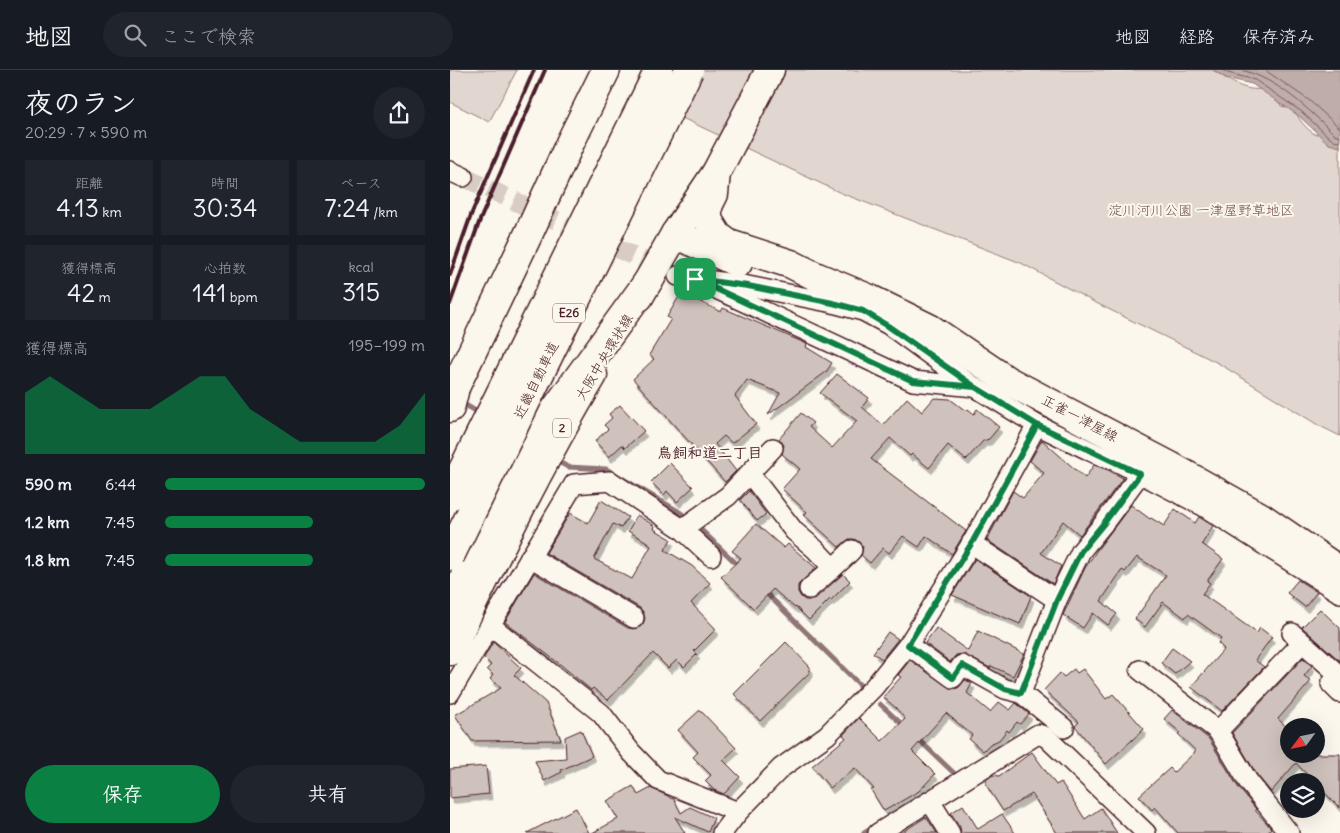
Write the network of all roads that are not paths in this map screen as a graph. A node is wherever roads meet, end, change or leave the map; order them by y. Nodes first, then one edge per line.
1 (606, 70) edge
2 (659, 70) edge
3 (689, 70) edge
4 (770, 70) edge
5 (691, 222) junction
6 (675, 277) junction
7 (975, 387) junction
8 (451, 399) edge
9 (1037, 425) junction
10 (773, 448) dead end
11 (750, 474) junction
12 (1140, 474) junction
13 (450, 496) edge
14 (682, 529) junction
15 (971, 543) junction
16 (852, 550) dead end
17 (711, 556) dead end
18 (530, 557) junction
19 (458, 565) edge
20 (833, 568) junction
21 (1340, 571) edge
22 (809, 589) dead end
23 (1340, 594) edge
24 (1057, 600) junction
25 (450, 607) edge
26 (634, 618) dead end
27 (490, 625) junction
28 (908, 645) junction
29 (450, 651) edge
30 (1140, 670) dead end
31 (1340, 681) edge
32 (450, 693) edge
33 (1021, 693) junction
34 (1064, 728) dead end
35 (1218, 731) junction
36 (930, 801) junction
37 (738, 812) junction
38 (722, 833) edge
39 (878, 833) edge
40 (950, 833) edge
41 (1146, 833) edge
42 (1289, 833) edge

1 - 8 main road
2 - 13 main road, 近畿自動車道 / E26, bridge
3 - 19 main road, 近畿自動車道 / E26, bridge
4 - 5 main road, 大阪中央環状線 / 2
5 - 6 main road, 大阪中央環状線 / 2
5 - 21 main road, 正雀一津屋線
6 - 7 street
6 - 7 street
6 - 19 main road
6 - 29 main road, 大阪中央環状線 / 2
7 - 9 street
9 - 12 street
9 - 15 street
10 - 11 street
11 - 14 street
11 - 20 street
12 - 23 street
12 - 24 street
14 - 17 street
14 - 18 street
15 - 24 street
15 - 28 street
16 - 20 street
18 - 26 street
18 - 27 street
19 - 25 main road
20 - 22 street
24 - 33 street
27 - 32 street
27 - 37 street
28 - 33 street
28 - 37 street
30 - 35 street
31 - 35 street
33 - 34 street
35 - 42 street
36 - 39 street
36 - 40 street
36 - 41 street
37 - 38 street

